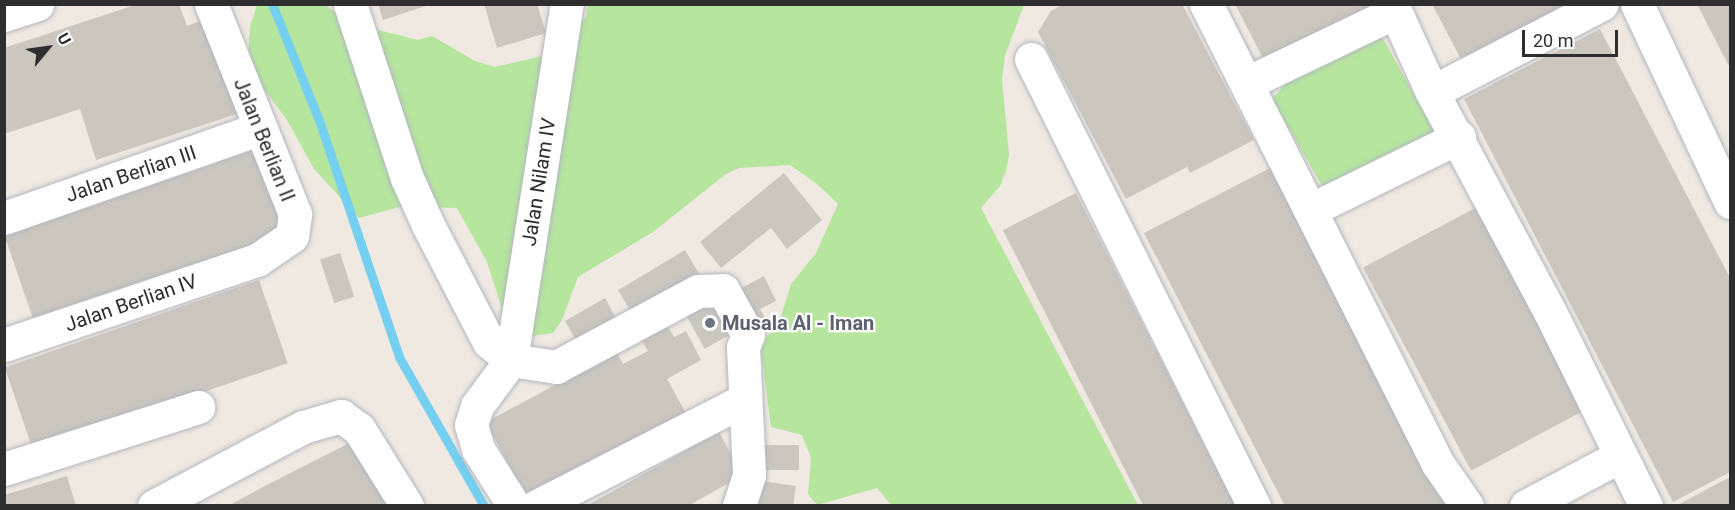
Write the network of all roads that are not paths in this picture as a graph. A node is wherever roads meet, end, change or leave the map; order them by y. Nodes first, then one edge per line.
1 (37, 4) edge
2 (211, 4) edge
3 (350, 4) edge
4 (567, 4) edge
5 (1206, 4) edge
6 (1602, 4) edge
7 (1637, 4) edge
8 (1393, 8) edge
9 (4, 15) edge
10 (1031, 59) dead end
11 (1247, 83) junction
12 (1432, 92) junction
13 (258, 129) junction
14 (1459, 137) junction
15 (1731, 202) edge
16 (1310, 210) junction
17 (4, 218) edge
18 (257, 260) joint
19 (4, 345) edge
20 (511, 360) junction
21 (744, 400) junction
22 (198, 407) dead end
23 (1620, 456) junction
24 (4, 469) edge
25 (154, 506) edge
26 (407, 506) edge
27 (514, 506) edge
28 (537, 506) edge
29 (739, 506) edge
30 (1254, 506) edge
31 (1467, 506) edge
32 (1526, 506) edge
33 (1646, 506) edge

1 - 9 street
2 - 13 street, Jalan Berlian II
3 - 20 street
4 - 20 street, Jalan Nilam IV
5 - 11 street
6 - 12 street
7 - 15 street
8 - 11 street
8 - 12 street
10 - 30 street
11 - 16 street
12 - 14 street
13 - 17 street, Jalan Berlian III
13 - 18 street, Jalan Berlian II
14 - 16 street
14 - 23 street
16 - 31 street
18 - 19 street, Jalan Berlian IV
20 - 21 street
20 - 27 street
21 - 28 street
21 - 29 street
22 - 24 street
23 - 32 street
23 - 33 street
25 - 26 street

